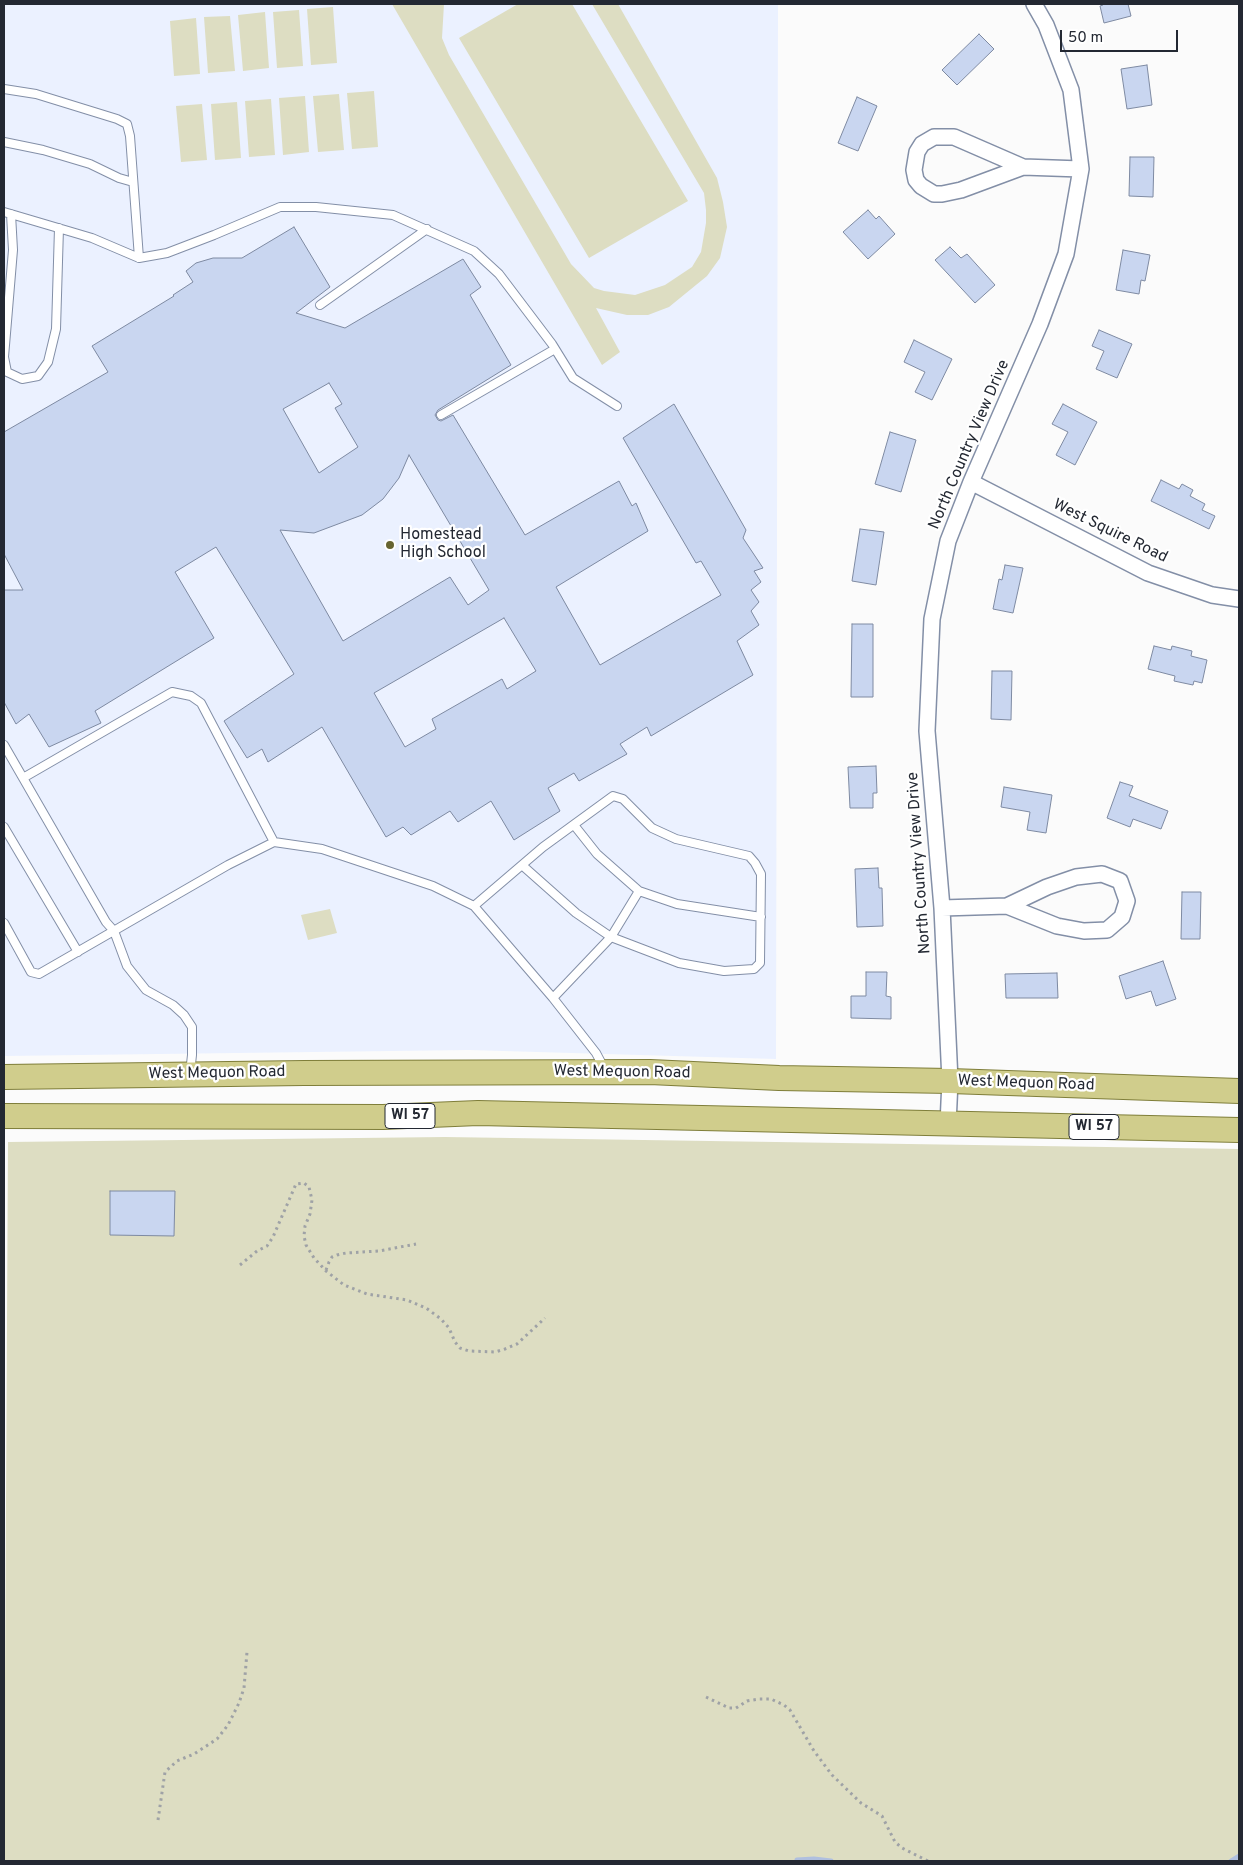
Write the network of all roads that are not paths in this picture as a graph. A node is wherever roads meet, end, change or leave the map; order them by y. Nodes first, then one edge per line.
1 (1034, 4) edge
2 (4, 89) edge
3 (4, 142) edge
4 (1023, 167) junction
5 (1081, 169) junction
6 (133, 182) junction
7 (8, 213) edge
8 (59, 228) junction
9 (427, 229) junction
10 (139, 258) junction
11 (320, 305) dead end
12 (555, 349) junction
13 (617, 406) dead end
14 (440, 415) dead end
15 (971, 482) junction
16 (1239, 599) edge
17 (4, 745) edge
18 (23, 778) junction
19 (574, 825) junction
20 (4, 826) edge
21 (274, 842) junction
22 (523, 866) junction
23 (640, 891) junction
24 (474, 906) junction
25 (1007, 906) junction
26 (942, 908) junction
27 (761, 917) junction
28 (4, 923) edge
29 (114, 932) junction
30 (611, 937) junction
31 (78, 952) junction
32 (554, 998) junction
33 (606, 1072) junction
34 (190, 1074) junction
35 (4, 1077) edge
36 (950, 1081) junction
37 (1239, 1091) edge
38 (4, 1116) edge
39 (948, 1124) junction
40 (1239, 1130) edge

1 - 5 street, North Country View Drive
2 - 6 lane
3 - 6 lane
4 - 4 street
4 - 5 street
5 - 15 street, North Country View Drive
6 - 10 lane
7 - 8 lane
7 - 8 lane
8 - 10 lane
9 - 10 lane
9 - 11 lane
9 - 12 lane
12 - 13 lane
12 - 14 lane
15 - 16 street, West Squire Road
15 - 26 street, North Country View Drive
17 - 18 lane
18 - 21 lane
18 - 29 lane
19 - 22 lane
19 - 23 lane
19 - 27 lane
20 - 31 lane
21 - 24 lane
21 - 29 lane
22 - 24 lane
22 - 30 lane
23 - 27 lane
23 - 30 lane
24 - 32 lane
25 - 25 street
25 - 26 street
26 - 36 street, North Country View Drive
27 - 30 lane
28 - 31 lane
29 - 31 lane
29 - 34 lane
30 - 32 lane
32 - 33 lane
33 - 34 main road, West Mequon Road
33 - 36 main road, West Mequon Road
34 - 35 main road, West Mequon Road
36 - 37 main road, West Mequon Road
36 - 39 street, North Country View Drive
38 - 39 main road, WI 57
39 - 40 main road, WI 57

